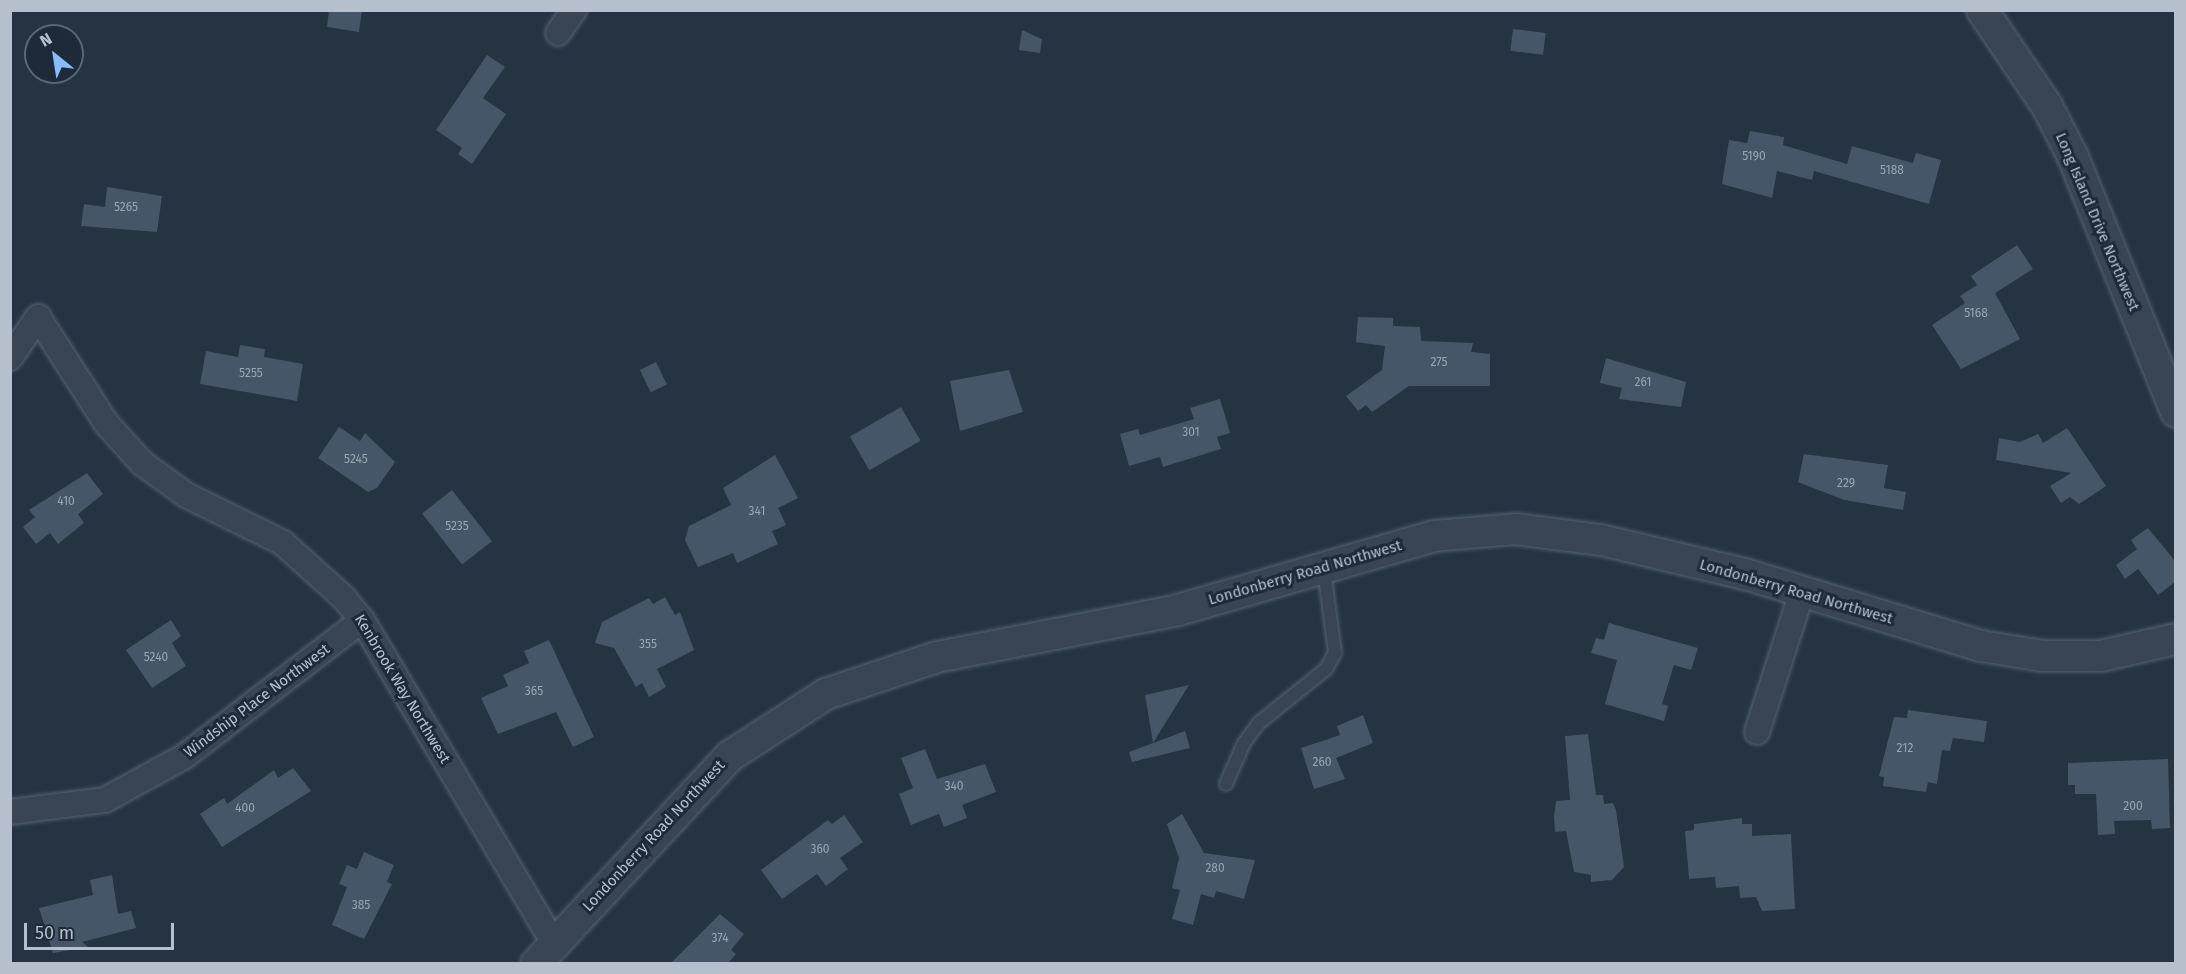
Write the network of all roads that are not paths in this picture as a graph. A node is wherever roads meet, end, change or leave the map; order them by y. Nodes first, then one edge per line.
1 (574, 10) edge
2 (1982, 10) edge
3 (558, 33) dead end
4 (10, 358) edge
5 (2175, 412) edge
6 (1324, 567) junction
7 (1802, 592) junction
8 (362, 620) junction
9 (2175, 639) edge
10 (1757, 732) dead end
11 (1226, 784) dead end
12 (10, 812) edge
13 (545, 953) edge

1 - 3 street
2 - 5 street, Long Island Drive Northwest
4 - 8 street, Kenbrook Way Northwest
6 - 7 street, Londonberry Road Northwest
6 - 11 lane
6 - 13 street, Londonberry Road Northwest
7 - 9 street, Londonberry Road Northwest
7 - 10 street
8 - 12 street, Windship Place Northwest
8 - 13 street, Kenbrook Way Northwest

